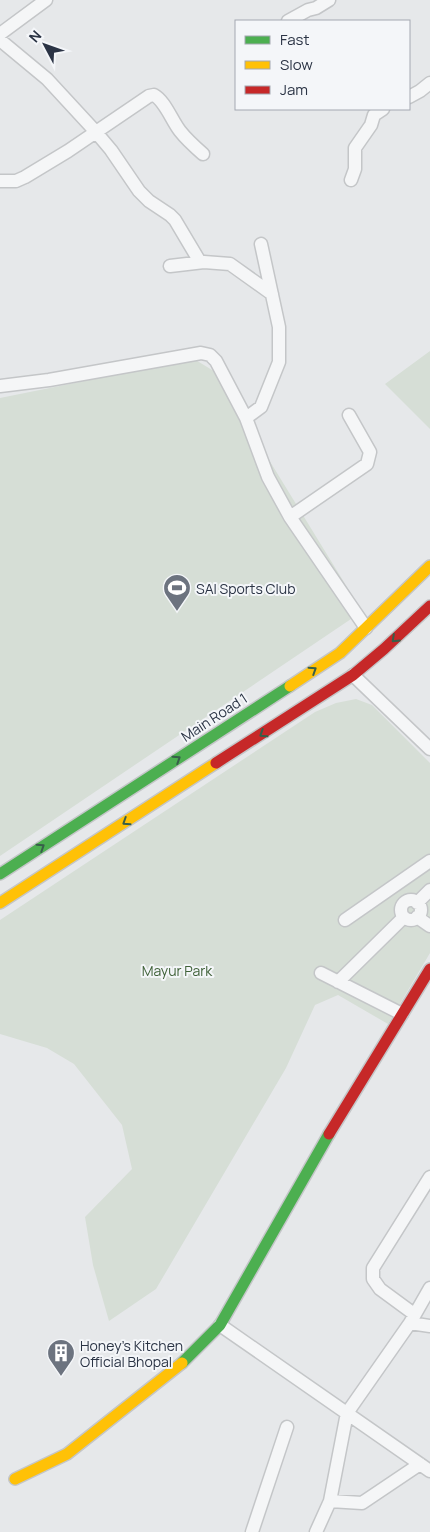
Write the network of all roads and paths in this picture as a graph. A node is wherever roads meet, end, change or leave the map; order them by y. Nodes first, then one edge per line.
1 (46, 0) edge
2 (329, 0) edge
3 (290, 20) edge
4 (0, 34) edge
5 (0, 40) edge
6 (430, 83) edge
7 (410, 96) edge
8 (381, 110) edge
9 (95, 131) junction
10 (203, 154) dead end
11 (352, 180) dead end
12 (0, 181) edge
13 (261, 244) dead end
14 (200, 262) junction
15 (170, 266) dead end
16 (272, 294) junction
17 (0, 386) edge
18 (349, 415) dead end
19 (246, 418) junction
20 (290, 517) junction
21 (430, 566) edge
22 (430, 606) edge
23 (366, 628) junction
24 (353, 675) junction
25 (430, 749) edge
26 (430, 861) edge
27 (0, 874) edge
28 (387, 890) junction
29 (430, 890) edge
30 (0, 903) edge
31 (418, 903) junction
32 (403, 911) junction
33 (417, 917) junction
34 (345, 920) dead end
35 (430, 926) edge
36 (430, 969) edge
37 (321, 972) dead end
38 (338, 982) junction
39 (402, 1014) junction
40 (430, 1177) edge
41 (430, 1288) edge
42 (412, 1318) junction
43 (220, 1324) junction
44 (430, 1326) edge
45 (347, 1412) junction
46 (288, 1427) dead end
47 (425, 1467) edge
48 (15, 1479) dead end
49 (330, 1501) junction
50 (252, 1532) edge
51 (316, 1532) edge

1 - 4 street
2 - 3 street
5 - 9 street
6 - 7 street
8 - 11 street
9 - 10 street
9 - 12 street
9 - 14 street
13 - 16 street
14 - 15 street
14 - 16 street
16 - 19 street
17 - 19 street
18 - 20 street
19 - 20 street
20 - 23 street
21 - 23 main road, Main Road 1
22 -> 24 main road
27 -> 23 main road, Main Road 1
24 - 25 street
24 -> 30 main road
26 - 28 street
28 - 32 street
28 - 34 street
29 - 31 street
31 - 32 street
31 - 33 street
32 - 33 street
32 - 38 street
33 - 35 street
36 - 39 main road
37 - 38 street
38 - 39 street
39 - 43 main road
40 - 42 street
41 - 42 street
42 - 44 street
42 - 45 street
43 - 45 street
43 - 48 main road
45 - 47 street
45 - 49 street
46 - 50 street
47 - 49 street
49 - 51 street

